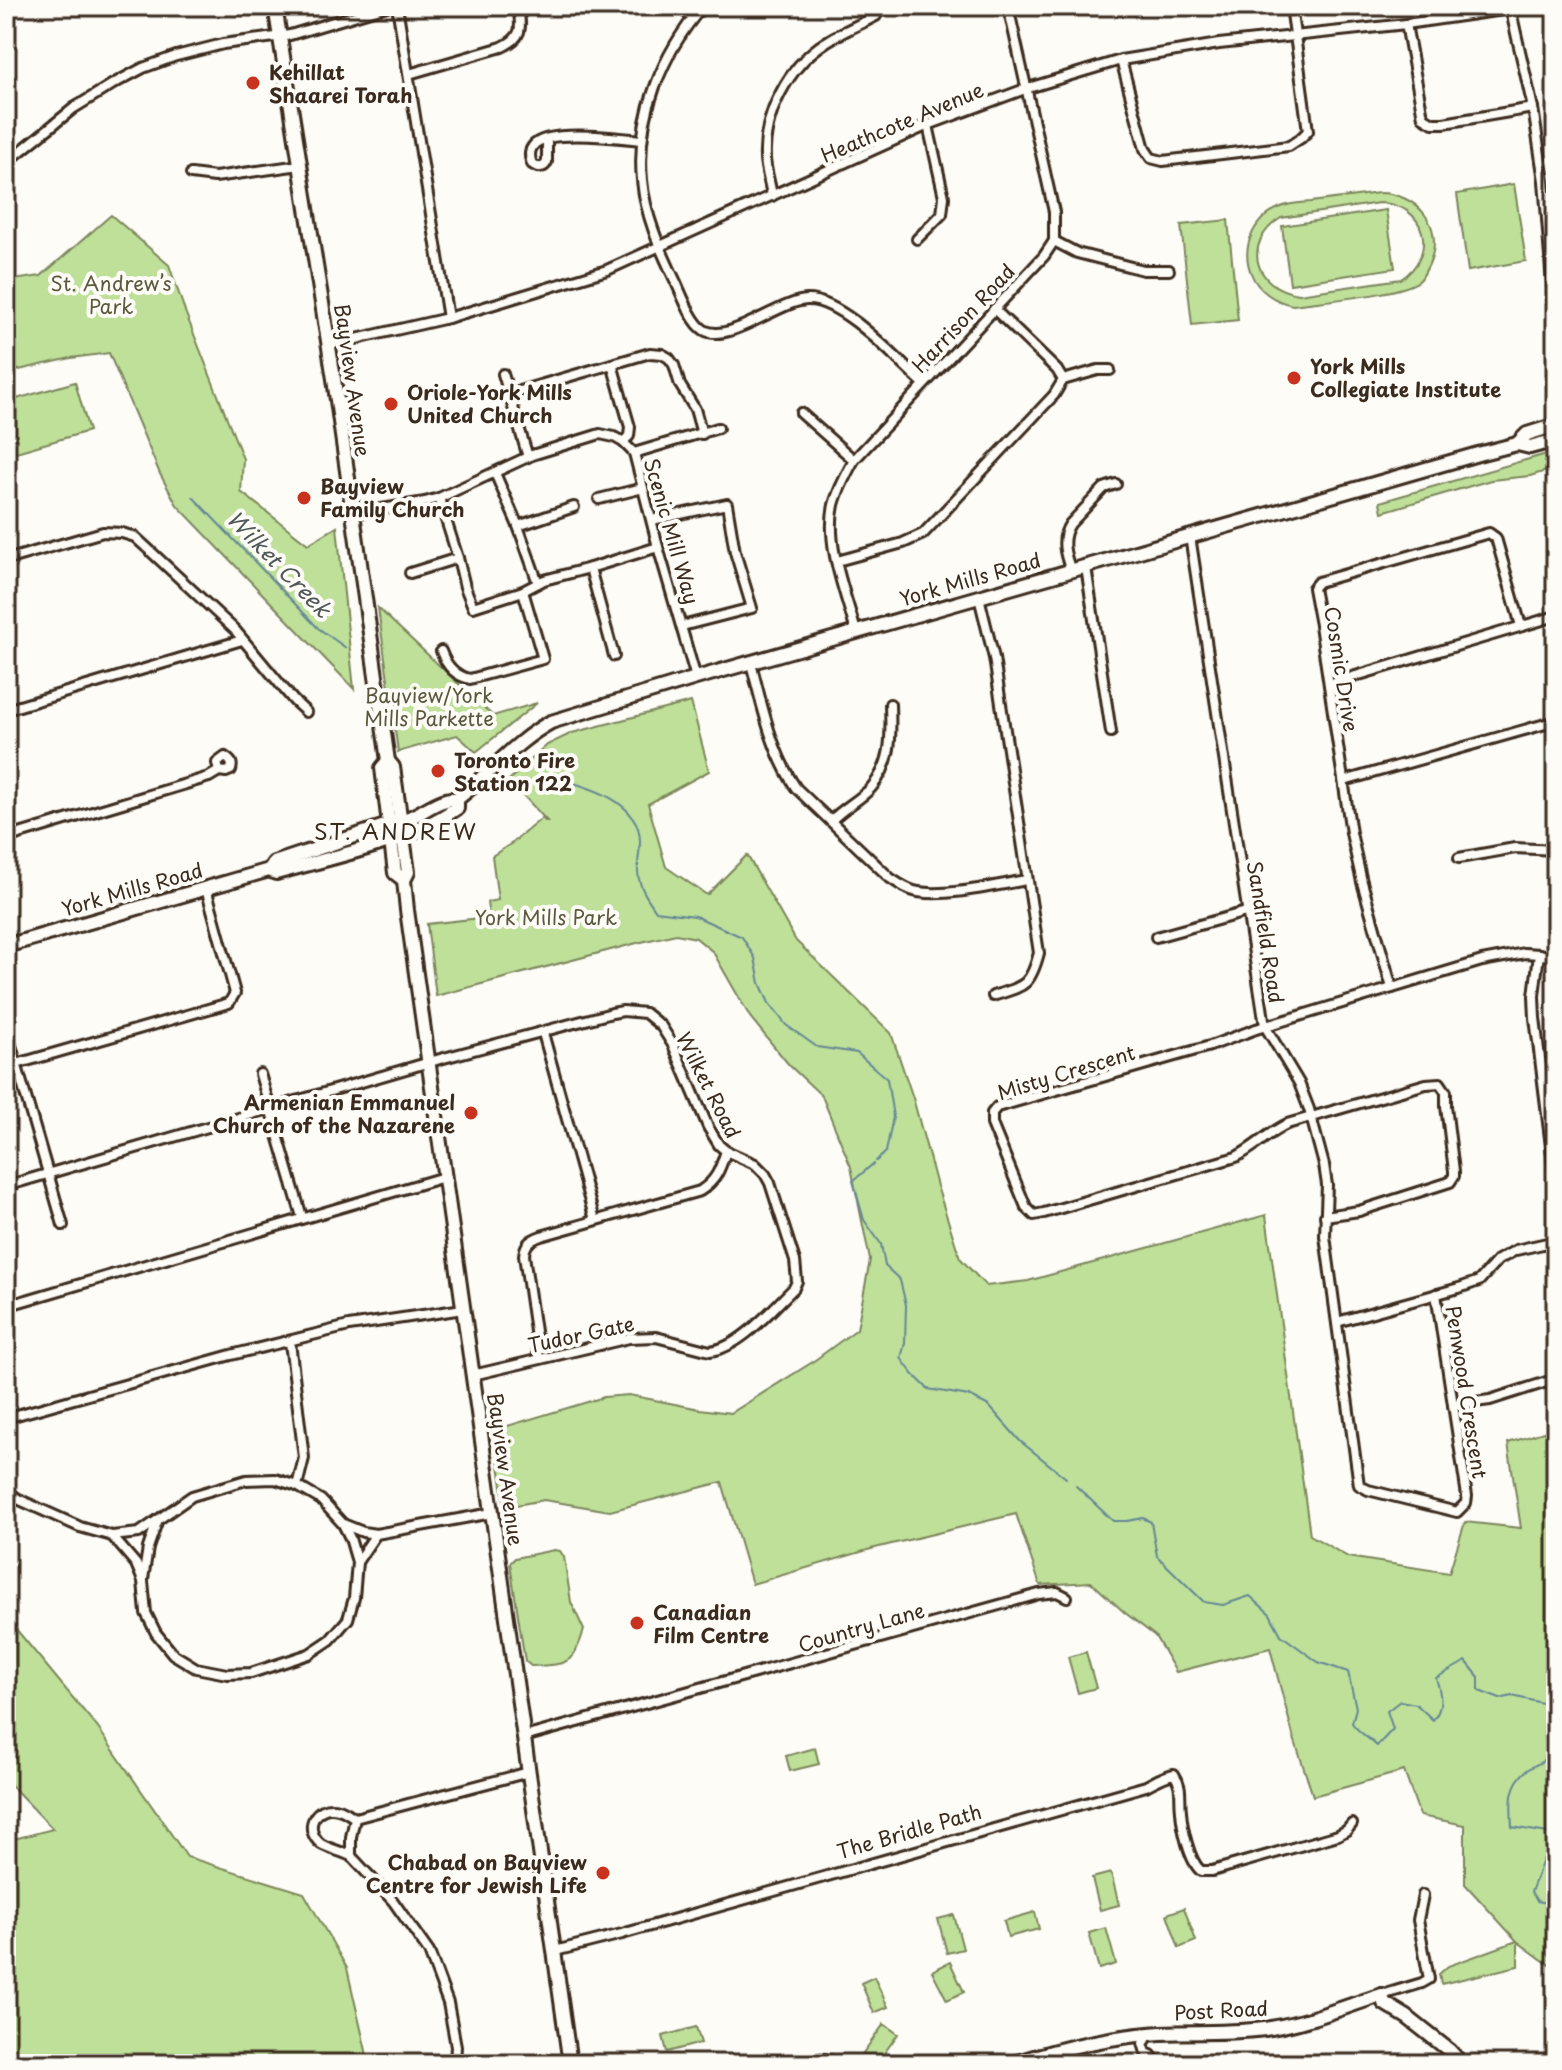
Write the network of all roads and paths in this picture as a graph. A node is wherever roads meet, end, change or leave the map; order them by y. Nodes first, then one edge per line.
1 (275, 6) edge
2 (387, 6) edge
3 (397, 6) edge
4 (518, 6) edge
5 (677, 6) edge
6 (703, 6) edge
7 (880, 6) edge
8 (1008, 6) edge
9 (1291, 6) edge
10 (1510, 8) edge
11 (693, 17) junction
12 (1406, 24) junction
13 (1295, 36) junction
14 (280, 37) junction
15 (1121, 60) junction
16 (409, 74) junction
17 (1025, 89) junction
18 (1533, 108) junction
19 (928, 125) junction
20 (547, 140) dead end
21 (641, 140) junction
22 (6, 163) edge
23 (300, 165) junction
24 (191, 174) dead end
25 (772, 196) junction
26 (917, 239) dead end
27 (1054, 241) junction
28 (1553, 242) edge
29 (660, 248) junction
30 (1169, 270) dead end
31 (994, 309) junction
32 (448, 318) junction
33 (1556, 334) edge
34 (328, 344) junction
35 (612, 364) junction
36 (1110, 370) dead end
37 (503, 374) dead end
38 (1063, 380) junction
39 (924, 384) junction
40 (509, 394) junction
41 (801, 413) dead end
42 (1556, 425) edge
43 (718, 428) dead end
44 (702, 434) junction
45 (1556, 440) edge
46 (623, 442) junction
47 (1517, 444) junction
48 (634, 453) junction
49 (528, 457) junction
50 (854, 460) junction
51 (495, 473) junction
52 (1116, 484) dead end
53 (643, 488) junction
54 (439, 498) junction
55 (599, 499) dead end
56 (574, 507) dead end
57 (351, 514) junction
58 (652, 520) junction
59 (518, 526) junction
60 (1190, 536) junction
61 (658, 547) junction
62 (458, 558) junction
63 (6, 560) edge
64 (837, 561) junction
65 (1086, 567) junction
66 (590, 568) junction
67 (1071, 571) junction
68 (410, 573) dead end
69 (538, 583) junction
70 (523, 591) junction
71 (979, 597) junction
72 (1556, 616) edge
73 (682, 626) junction
74 (1521, 626) junction
75 (856, 632) junction
76 (242, 640) junction
77 (441, 651) dead end
78 (614, 656) dead end
79 (751, 663) junction
80 (696, 678) junction
81 (1329, 684) junction
82 (890, 704) dead end
83 (6, 710) edge
84 (306, 712) dead end
85 (1556, 721) edge
86 (1111, 732) dead end
87 (388, 761) junction
88 (219, 771) dead end
89 (1344, 781) junction
90 (457, 799) junction
91 (832, 820) junction
92 (402, 821) junction
93 (388, 825) junction
94 (405, 836) junction
95 (6, 838) edge
96 (391, 840) junction
97 (1556, 850) edge
98 (1459, 858) dead end
99 (269, 870) junction
100 (404, 880) junction
101 (1027, 880) junction
102 (206, 888) junction
103 (1246, 912) junction
104 (1156, 937) dead end
105 (6, 946) edge
106 (1539, 954) junction
107 (1556, 958) edge
108 (1392, 988) junction
109 (993, 996) dead end
110 (1265, 1026) junction
111 (6, 1028) edge
112 (543, 1033) junction
113 (429, 1062) junction
114 (17, 1064) junction
115 (6, 1067) edge
116 (260, 1074) dead end
117 (270, 1109) junction
118 (1312, 1118) junction
119 (726, 1151) junction
120 (48, 1173) junction
121 (444, 1177) junction
122 (6, 1186) edge
123 (1556, 1187) edge
124 (1325, 1216) junction
125 (302, 1217) junction
126 (595, 1220) junction
127 (63, 1225) dead end
128 (1556, 1241) edge
129 (1436, 1294) junction
130 (6, 1306) edge
131 (463, 1309) junction
132 (1337, 1322) junction
133 (290, 1342) junction
134 (539, 1359) junction
135 (473, 1375) junction
136 (1556, 1379) edge
137 (1453, 1405) junction
138 (6, 1418) edge
139 (297, 1486) junction
140 (6, 1491) edge
141 (492, 1513) junction
142 (157, 1522) junction
143 (343, 1524) junction
144 (376, 1534) junction
145 (112, 1536) junction
146 (357, 1562) junction
147 (143, 1581) junction
148 (1067, 1597) dead end
149 (524, 1737) junction
150 (529, 1772) junction
151 (355, 1818) junction
152 (1352, 1824) dead end
153 (351, 1856) junction
154 (1423, 1895) dead end
155 (555, 1951) junction
156 (1382, 1995) junction
157 (1145, 2037) junction
158 (455, 2064) edge
159 (570, 2064) edge
160 (804, 2064) edge
161 (837, 2064) edge
162 (1011, 2064) edge
163 (1157, 2064) edge
164 (1462, 2064) edge

1 - 14 main road, Bayview Avenue
2 - 14 street
3 - 16 street
4 - 16 street
5 - 11 street
6 - 11 street
7 - 25 street
8 - 17 street
9 - 13 street
10 - 12 street, Heathcote Avenue
10 - 18 street
11 - 21 street
12 - 13 street, Heathcote Avenue
12 - 18 street
13 - 15 street, Heathcote Avenue
13 - 15 street
14 - 22 street
14 - 23 main road, Bayview Avenue
15 - 17 street, Heathcote Avenue
16 - 32 street
17 - 19 street, Heathcote Avenue
17 - 27 street
18 - 28 street
19 - 25 street, Heathcote Avenue
19 - 26 street
20 - 21 street
21 - 29 street
23 - 24 street
23 - 34 main road, Bayview Avenue
25 - 29 street, Heathcote Avenue
27 - 30 street
27 - 31 street, Harrison Road
28 - 33 street
29 - 32 street, Heathcote Avenue
29 - 39 street
31 - 38 street
31 - 39 street, Harrison Road
32 - 34 street, Heathcote Avenue
34 - 57 main road, Bayview Avenue
35 - 40 street
35 - 44 street
35 - 46 street
36 - 38 street
37 - 40 street
38 - 64 street
39 - 50 street, Harrison Road
40 - 49 street
41 - 50 street
42 - 47 main road, York Mills Road
43 - 44 street
44 - 48 street
45 - 47 main road, York Mills Road
46 - 48 street, Scenic Mill Way
46 - 49 street, Scenic Mill Way
47 - 60 main road, York Mills Road
48 - 53 street, Scenic Mill Way
49 - 51 street, Scenic Mill Way
50 - 64 street, Harrison Road
51 - 54 street, Scenic Mill Way
51 - 59 street
52 - 67 street
53 - 55 street
53 - 58 street, Scenic Mill Way
54 - 57 street, Scenic Mill Way
54 - 62 street
56 - 59 street
57 - 87 main road, Bayview Avenue
58 - 61 street, Scenic Mill Way
58 - 73 street
59 - 69 street
60 - 65 main road, York Mills Road
60 - 103 street, Sandfield Road
61 - 66 street
61 - 73 street, Scenic Mill Way
62 - 68 street
62 - 70 street
63 - 76 street
64 - 75 street, Harrison Road
65 - 67 main road, York Mills Road
65 - 86 street
66 - 69 street
66 - 78 street
67 - 71 main road, York Mills Road
69 - 70 street
70 - 77 street
71 - 75 main road, York Mills Road
71 - 101 street
72 - 74 street
73 - 80 street, Scenic Mill Way
74 - 81 street
74 - 81 street, Cosmic Drive
75 - 79 main road, York Mills Road
76 - 83 street
76 - 84 street
79 - 80 main road, York Mills Road
79 - 91 street
80 - 90 main road, York Mills Road
81 - 89 street, Cosmic Drive
82 - 91 street
85 - 89 street
87 - 92 main road, Bayview Avenue
87 - 93 main road, Bayview Avenue
88 - 95 street
89 - 108 street, Cosmic Drive
90 - 92 main road, York Mills Road
90 - 94 main road, York Mills Road
91 - 101 street
92 - 93 main road, York Mills Road
92 - 94 main road, Bayview Avenue
93 - 96 main road, Bayview Avenue
93 - 99 main road, York Mills Road
94 - 96 main road, York Mills Road
94 - 100 main road, Bayview Avenue
96 - 99 main road, York Mills Road
96 - 100 main road, Bayview Avenue
97 - 98 street
99 - 102 main road, York Mills Road
100 - 113 main road, Bayview Avenue
101 - 109 street
102 - 105 main road, York Mills Road
102 - 114 street
103 - 104 street
103 - 110 street, Sandfield Road
106 - 107 street
106 - 108 street
106 - 123 street
108 - 110 street
110 - 118 street, Sandfield Road
110 - 118 street, Misty Crescent
111 - 114 street
112 - 113 street, Wilket Road
112 - 119 street, Wilket Road
112 - 126 street
113 - 117 street, Wilket Road
113 - 121 main road, Bayview Avenue
114 - 115 street
114 - 120 street
116 - 117 street
117 - 120 street, Wilket Road
117 - 125 street
118 - 124 street, Sandfield Road
118 - 124 street
119 - 126 street, Wilket Road
119 - 134 street, Tudor Gate
120 - 122 street, Wilket Road
120 - 127 street
121 - 125 street
121 - 131 main road, Bayview Avenue
124 - 132 street, Sandfield Road
125 - 130 street
126 - 134 street, Wilket Road
128 - 129 street
129 - 132 street
129 - 137 street, Penwood Crescent
131 - 133 street
131 - 135 main road, Bayview Avenue
132 - 137 street, Penwood Crescent
133 - 138 street
133 - 139 street
134 - 135 street, Tudor Gate
135 - 141 main road, Bayview Avenue
136 - 137 street
139 - 142 street
139 - 143 street
140 - 145 street
141 - 144 street
141 - 149 main road, Bayview Avenue
142 - 145 street
142 - 147 street
143 - 144 street
143 - 146 street
144 - 146 street
145 - 147 street
146 - 147 street
148 - 149 street, Country Lane
149 - 150 main road, Bayview Avenue
150 - 151 street
150 - 155 main road, Bayview Avenue
151 - 153 street
151 - 153 street
152 - 155 street, The Bridle Path
153 - 158 street
154 - 156 street, Post Road
155 - 159 main road, Bayview Avenue
156 - 157 main road, Post Road
156 - 164 main road
157 - 162 main road, Post Road
157 - 163 street
160 - 161 street

